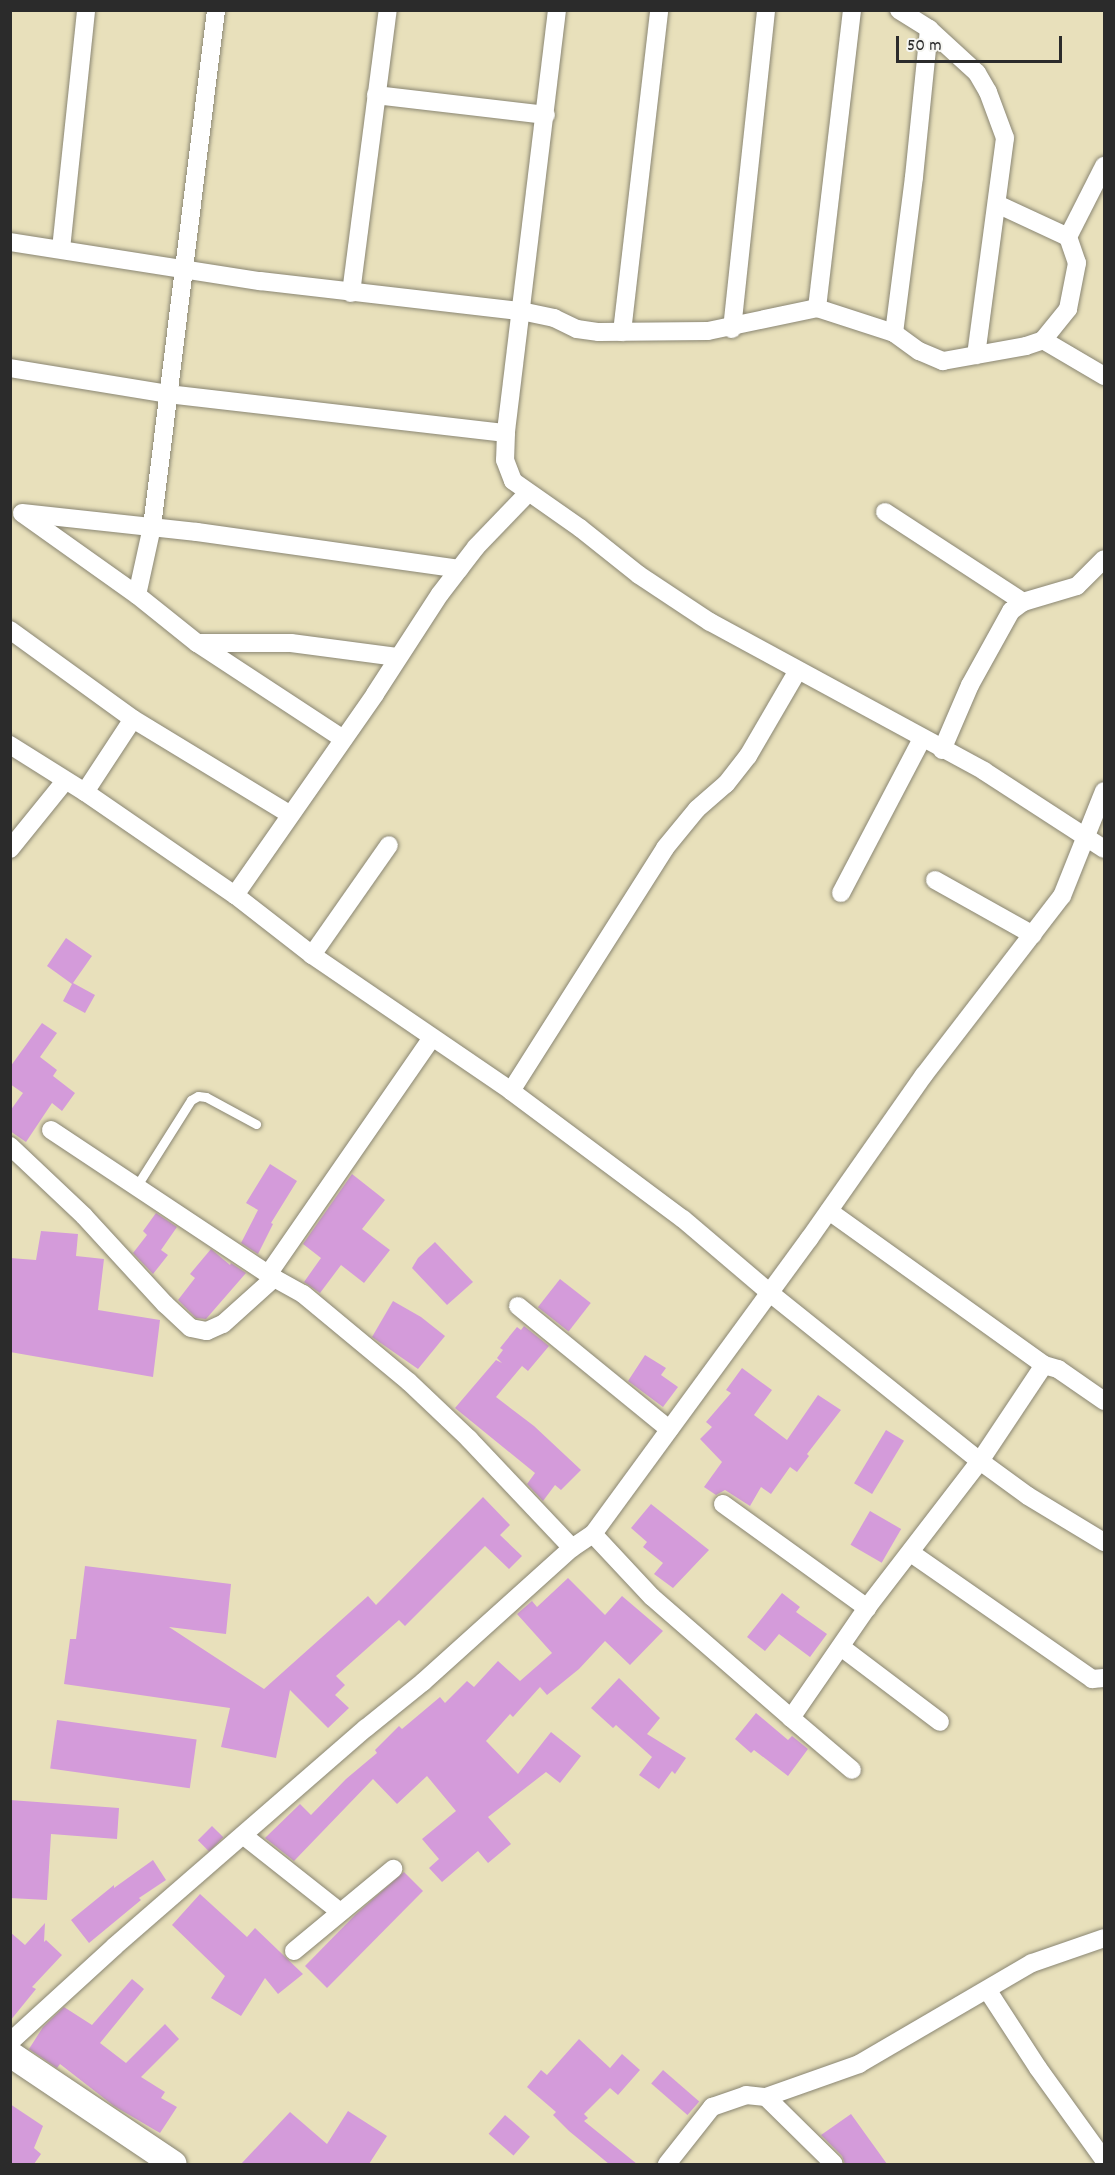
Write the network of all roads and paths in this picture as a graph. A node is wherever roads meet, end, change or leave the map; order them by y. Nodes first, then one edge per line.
1 (86, 10) edge
2 (216, 10) edge
3 (388, 10) edge
4 (557, 10) edge
5 (659, 10) edge
6 (766, 10) edge
7 (852, 10) edge
8 (899, 10) edge
9 (929, 29) junction
10 (376, 95) junction
11 (546, 115) junction
12 (1104, 166) edge
13 (997, 204) junction
14 (1068, 237) junction
15 (10, 242) edge
16 (62, 249) junction
17 (184, 268) junction
18 (351, 293) junction
19 (817, 308) junction
20 (521, 311) junction
21 (732, 328) junction
22 (622, 332) junction
23 (894, 333) junction
24 (1043, 340) junction
25 (976, 355) junction
26 (10, 368) edge
27 (1104, 376) edge
28 (168, 394) junction
29 (506, 433) junction
30 (528, 494) junction
31 (16, 511) edge
32 (885, 512) dead end
33 (152, 527) junction
34 (1104, 559) edge
35 (459, 569) junction
36 (137, 595) junction
37 (1023, 602) junction
38 (10, 630) edge
39 (197, 643) junction
40 (397, 657) junction
41 (798, 670) junction
42 (133, 719) junction
43 (343, 739) junction
44 (922, 739) junction
45 (10, 745) edge
46 (942, 750) junction
47 (65, 781) junction
48 (1104, 791) edge
49 (85, 792) junction
50 (289, 814) junction
51 (1088, 837) junction
52 (389, 845) dead end
53 (10, 849) edge
54 (1104, 849) edge
55 (935, 880) dead end
56 (841, 893) dead end
57 (235, 895) junction
58 (1033, 935) junction
59 (312, 956) junction
60 (432, 1038) junction
61 (512, 1090) junction
62 (256, 1124) dead end
63 (51, 1130) dead end
64 (10, 1146) edge
65 (136, 1187) junction
66 (829, 1211) junction
67 (271, 1275) junction
68 (770, 1293) junction
69 (518, 1306) dead end
70 (1044, 1365) junction
71 (1104, 1401) edge
72 (669, 1429) junction
73 (980, 1461) junction
74 (723, 1504) dead end
75 (593, 1534) junction
76 (1104, 1542) edge
77 (572, 1548) junction
78 (911, 1553) junction
79 (867, 1608) junction
80 (841, 1647) junction
81 (1104, 1678) edge
82 (791, 1718) junction
83 (940, 1722) dead end
84 (852, 1770) dead end
85 (244, 1836) junction
86 (393, 1869) dead end
87 (339, 1911) junction
88 (1104, 1938) edge
89 (294, 1951) dead end
90 (988, 1991) junction
91 (10, 2042) edge
92 (10, 2054) edge
93 (766, 2097) junction
94 (1104, 2160) edge
95 (174, 2164) edge
96 (667, 2164) edge
97 (834, 2164) edge

1 - 16 street
2 - 17 street
3 - 10 street
4 - 11 street
5 - 22 street
6 - 21 street
7 - 19 street
8 - 9 street
9 - 13 street
9 - 23 street
10 - 11 street
10 - 18 street
11 - 20 street
12 - 14 street
13 - 14 street
13 - 25 street
14 - 24 street
15 - 16 street
16 - 17 street
17 - 18 street
17 - 28 street
18 - 20 street
19 - 21 street
19 - 23 street
20 - 22 street
20 - 29 street
21 - 22 street
23 - 25 street
24 - 25 street
24 - 27 street
26 - 28 street
28 - 29 street
28 - 33 street
29 - 30 street
30 - 35 street
30 - 41 street
31 - 33 street
31 - 36 street
32 - 37 street
33 - 35 street
33 - 36 street
34 - 37 street
35 - 40 street
36 - 39 street
37 - 46 street
38 - 42 street
39 - 40 street
39 - 43 street
40 - 43 street
41 - 44 street
41 - 61 street
42 - 49 street
42 - 50 street
43 - 50 street
44 - 46 street
44 - 56 street
45 - 47 street
46 - 51 street
47 - 49 street
47 - 53 street
48 - 51 street
49 - 57 street
50 - 57 street
51 - 54 street
51 - 58 street
52 - 59 street
55 - 58 street
57 - 59 street
58 - 66 street
59 - 60 street
60 - 61 street
60 - 67 street
61 - 68 street
62 - 65 lane
63 - 65 street
64 - 67 street
65 - 67 street
66 - 68 street
66 - 70 street
67 - 77 street
68 - 72 street
68 - 73 street
69 - 72 street
70 - 71 street
70 - 73 street
72 - 75 street
73 - 76 street
73 - 78 street
74 - 79 street
75 - 77 street
75 - 82 street
77 - 85 street
78 - 79 street
78 - 81 street
79 - 80 street
80 - 82 street
80 - 83 street
82 - 84 street
85 - 87 street
85 - 91 street
86 - 87 street
87 - 89 street
88 - 90 street
90 - 93 street
90 - 94 street
92 - 95 main road
93 - 96 street
93 - 97 street

